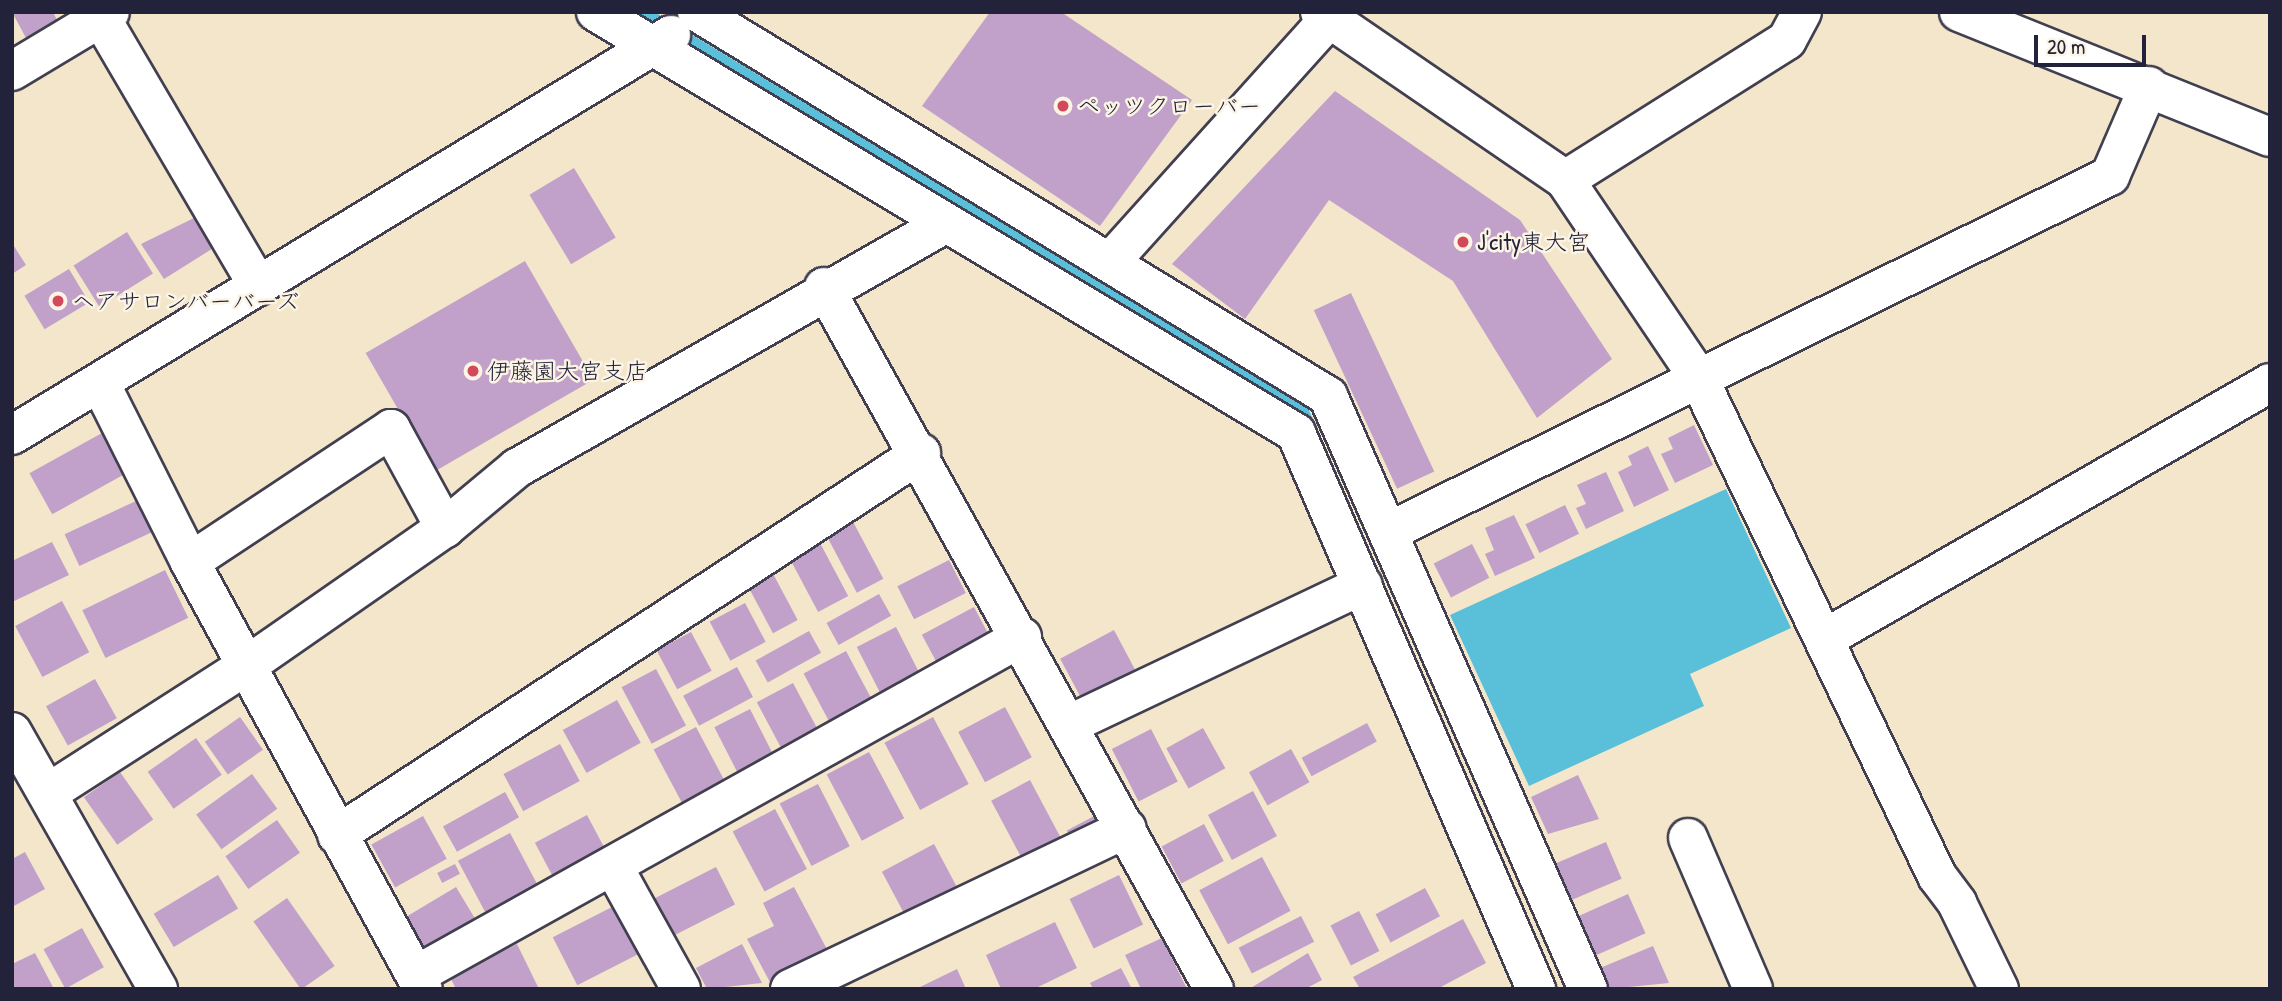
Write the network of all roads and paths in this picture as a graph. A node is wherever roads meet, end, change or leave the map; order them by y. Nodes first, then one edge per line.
1 (596, 12) edge
2 (1802, 12) edge
3 (1959, 12) edge
4 (705, 14) edge
5 (1328, 14) edge
6 (105, 15) edge
7 (651, 46) junction
8 (12, 71) edge
9 (2149, 86) junction
10 (2270, 137) edge
11 (1565, 180) junction
12 (944, 223) junction
13 (1112, 260) junction
14 (258, 286) junction
15 (824, 287) junction
16 (1699, 379) junction
17 (100, 383) junction
18 (2270, 383) edge
19 (12, 435) edge
20 (921, 453) junction
21 (445, 528) junction
22 (1388, 532) junction
23 (190, 562) junction
24 (1363, 585) junction
25 (1022, 637) junction
26 (1824, 639) junction
27 (249, 664) junction
28 (1070, 724) junction
29 (17, 752) edge
30 (48, 793) junction
31 (1126, 828) junction
32 (337, 835) junction
33 (1688, 838) dead end
34 (614, 868) junction
35 (419, 982) edge
36 (158, 989) edge
37 (681, 989) edge
38 (790, 989) edge
39 (1214, 989) edge
40 (1536, 989) edge
41 (1588, 989) edge
42 (1753, 989) edge
43 (1999, 989) edge

1 - 7 street
2 - 11 street
3 - 9 street
4 - 7 street
4 - 13 street
5 - 11 street
5 - 13 street
6 - 8 street
6 - 14 street
7 - 12 street
7 - 14 street
9 - 10 street
9 - 16 street
11 - 16 street
12 - 15 street
12 - 24 street
13 - 22 street
14 - 17 street
15 - 20 street
15 - 21 street
16 - 22 street
16 - 26 street
17 - 19 street
17 - 23 street
18 - 26 street
20 - 25 street
20 - 32 street
21 - 23 street
21 - 27 street
22 - 41 street
23 - 27 street
24 - 28 street
24 - 40 street
25 - 28 street
25 - 34 street
26 - 43 street
27 - 30 street
27 - 32 street
28 - 31 street
29 - 30 street
30 - 36 street
31 - 38 street
31 - 39 street
32 - 35 street
33 - 42 street
34 - 35 street
34 - 37 street

